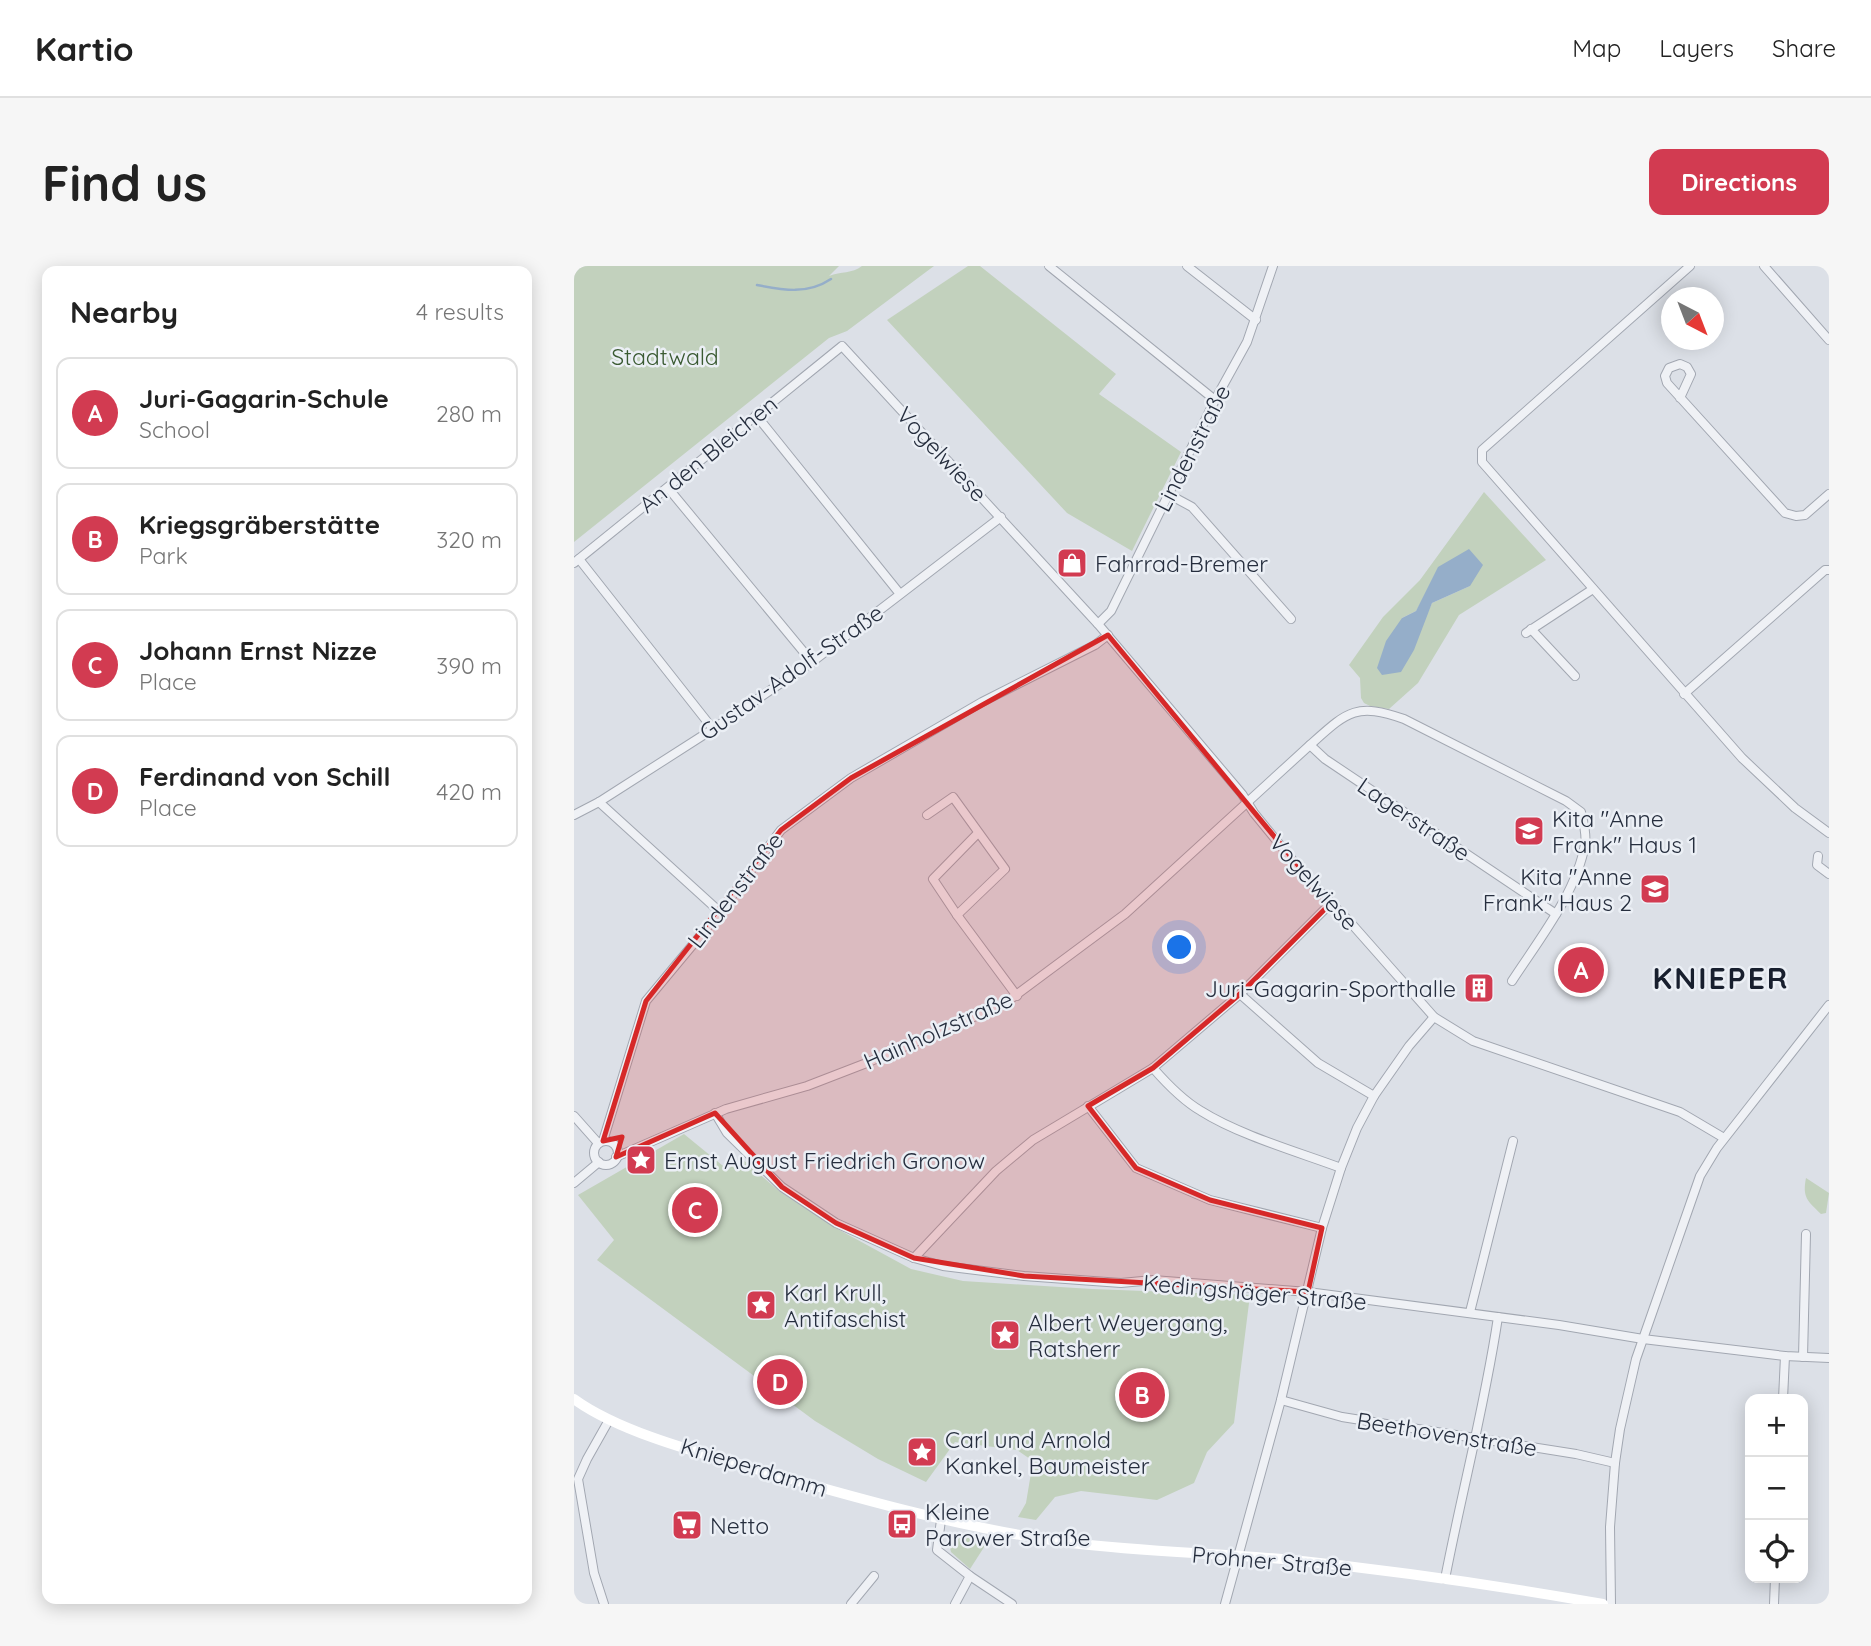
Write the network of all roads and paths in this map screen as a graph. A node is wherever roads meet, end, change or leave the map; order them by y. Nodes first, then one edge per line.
1 (1049, 266) edge
2 (1187, 266) edge
3 (1273, 266) edge
4 (1690, 266) edge
5 (1764, 266) edge
6 (1256, 320) junction
7 (1829, 340) edge
8 (842, 346) joint
9 (1680, 398) dead end
10 (1215, 400) junction
11 (756, 415) junction
12 (668, 488) junction
13 (1168, 494) junction
14 (1829, 494) edge
15 (1000, 517) junction
16 (576, 561) edge
17 (1829, 570) edge
18 (1593, 589) junction
19 (900, 594) junction
20 (1291, 618) dead end
21 (1098, 624) junction
22 (1108, 635) junction
23 (811, 662) junction
24 (1575, 676) dead end
25 (1684, 694) junction
26 (713, 729) junction
27 (1310, 744) junction
28 (599, 802) junction
29 (1248, 802) junction
30 (574, 815) edge
31 (927, 815) dead end
32 (978, 833) junction
33 (1829, 833) edge
34 (1818, 856) dead end
35 (1829, 874) edge
36 (1330, 904) junction
37 (720, 912) junction
38 (1556, 914) junction
39 (957, 915) junction
40 (1512, 981) dead end
41 (1240, 994) junction
42 (1017, 996) junction
43 (1829, 1005) edge
44 (1434, 1017) junction
45 (1153, 1068) junction
46 (1374, 1096) junction
47 (1088, 1106) junction
48 (715, 1113) junction
49 (574, 1116) edge
50 (1724, 1139) junction
51 (1513, 1141) dead end
52 (601, 1142) junction
53 (616, 1157) junction
54 (598, 1162) junction
55 (1341, 1168) junction
56 (574, 1183) edge
57 (1322, 1228) junction
58 (1806, 1234) dead end
59 (914, 1258) junction
60 (1308, 1292) junction
61 (1470, 1312) junction
62 (1498, 1317) junction
63 (1643, 1339) junction
64 (1785, 1356) junction
65 (1803, 1357) junction
66 (1829, 1358) edge
67 (1783, 1394) edge
68 (574, 1399) edge
69 (1281, 1400) junction
70 (609, 1420) junction
71 (1473, 1438) junction
72 (1615, 1463) junction
73 (576, 1479) edge
74 (941, 1520) junction
75 (1237, 1557) junction
76 (874, 1576) dead end
77 (970, 1576) junction
78 (1445, 1579) junction
79 (1775, 1583) edge
80 (604, 1604) edge
81 (851, 1604) edge
82 (955, 1604) edge
83 (1012, 1604) edge
84 (1225, 1604) edge
85 (1603, 1604) edge
86 (1611, 1604) edge
87 (1774, 1604) edge

1 - 10 street
2 - 6 street
3 - 6 street, Lindenstraße
4 - 18 street
5 - 7 street
6 - 10 street, Lindenstraße
8 - 11 street, An den Bleichen
8 - 15 street, Vogelwiese
9 - 14 street
10 - 13 street, Lindenstraße
11 - 12 street, An den Bleichen
11 - 19 street
12 - 16 street, An den Bleichen
12 - 23 street
13 - 20 street
13 - 21 street, Lindenstraße
15 - 19 street, Gustav-Adolf-Straße
15 - 21 street, Vogelwiese
16 - 26 street
17 - 25 street
18 - 24 street
18 - 25 street
19 - 23 street, Gustav-Adolf-Straße
21 - 22 street, Vogelwiese
22 - 29 street, Vogelwiese
22 - 37 street, Lindenstraße
23 - 26 street, Gustav-Adolf-Straße
25 - 33 street
26 - 28 street, Gustav-Adolf-Straße
27 - 29 street, Hainholzstraße
27 - 38 street, Lagerstraße
27 - 38 street, Hainholzstraße
28 - 30 street, Gustav-Adolf-Straße
28 - 37 street
29 - 36 street, Vogelwiese
29 - 42 street, Hainholzstraße
31 - 32 street
32 - 39 street
32 - 39 street
34 - 35 street
36 - 41 street
36 - 44 street, Vogelwiese
37 - 52 street, Lindenstraße
38 - 40 street
39 - 42 street
41 - 45 street
41 - 46 street
42 - 48 street, Hainholzstraße
43 - 50 street
44 - 46 street
44 - 50 street, Vogelwiese
45 - 47 street
45 - 55 street
46 - 55 street
47 - 57 street
47 - 59 street
48 - 53 street, Hainholzstraße
48 - 59 street, Kedingshäger Straße
49 - 52 street
50 - 63 street
51 - 61 street
52 - 53 street
52 - 54 street
53 - 54 street
54 - 56 street
55 - 57 street
57 - 60 street
58 - 65 street
59 - 60 street, Kedingshäger Straße
60 - 61 street, Kedingshäger Straße
60 - 69 street
61 - 62 street, Kedingshäger Straße
62 - 63 street, Kedingshäger Straße
62 - 71 street
63 - 64 street, Kedingshäger Straße
63 - 72 street
64 - 65 street, Kedingshäger Straße
64 - 67 street
65 - 66 street, Kedingshäger Straße
68 - 70 main road, Knieperdamm
69 - 71 street, Beethovenstraße
69 - 75 street
70 - 73 street
70 - 74 main road, Knieperdamm
71 - 72 street, Beethovenstraße
71 - 78 street
72 - 86 street
73 - 80 street
74 - 75 main road, Prohner Straße
74 - 77 street
75 - 78 main road, Prohner Straße
75 - 84 street
76 - 81 street
77 - 82 street
77 - 83 street
78 - 85 main road, Prohner Straße
79 - 87 street

